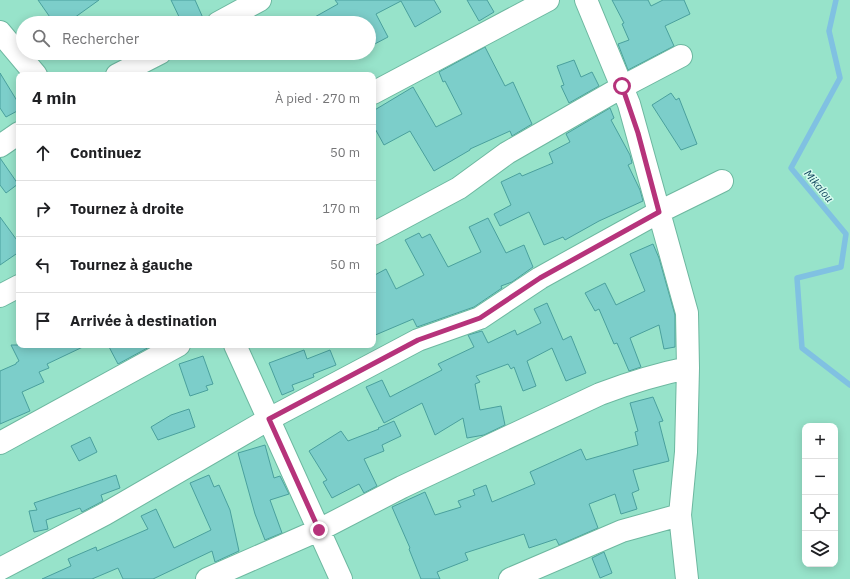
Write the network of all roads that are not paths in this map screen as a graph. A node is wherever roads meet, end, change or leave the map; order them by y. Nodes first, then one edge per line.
1 (260, 0) edge
2 (548, 0) edge
3 (586, 0) edge
4 (231, 16) edge
5 (0, 32) edge
6 (16, 51) edge
7 (681, 56) dead end
8 (23, 60) edge
9 (146, 60) edge
10 (33, 72) edge
11 (123, 72) edge
12 (622, 86) junction
13 (376, 91) edge
14 (16, 134) edge
15 (0, 146) edge
16 (722, 181) dead end
17 (659, 212) junction
18 (376, 232) edge
19 (16, 288) edge
20 (0, 296) edge
21 (173, 348) edge
22 (237, 348) edge
23 (688, 368) junction
24 (269, 419) junction
25 (0, 442) edge
26 (680, 515) junction
27 (319, 530) junction
28 (0, 569) edge
29 (207, 579) edge
30 (341, 579) edge
31 (510, 579) edge
32 (687, 579) edge

1 - 4 street
2 - 13 street
3 - 12 street
5 - 6 street
7 - 12 street
8 - 10 street
9 - 11 street
12 - 17 street
12 - 18 street
14 - 15 street
16 - 17 street
17 - 23 street
17 - 24 street
19 - 20 street
21 - 25 street
22 - 24 street
23 - 26 street
23 - 27 street
24 - 27 street
24 - 28 street
26 - 31 street
26 - 32 street
27 - 29 street
27 - 30 street

